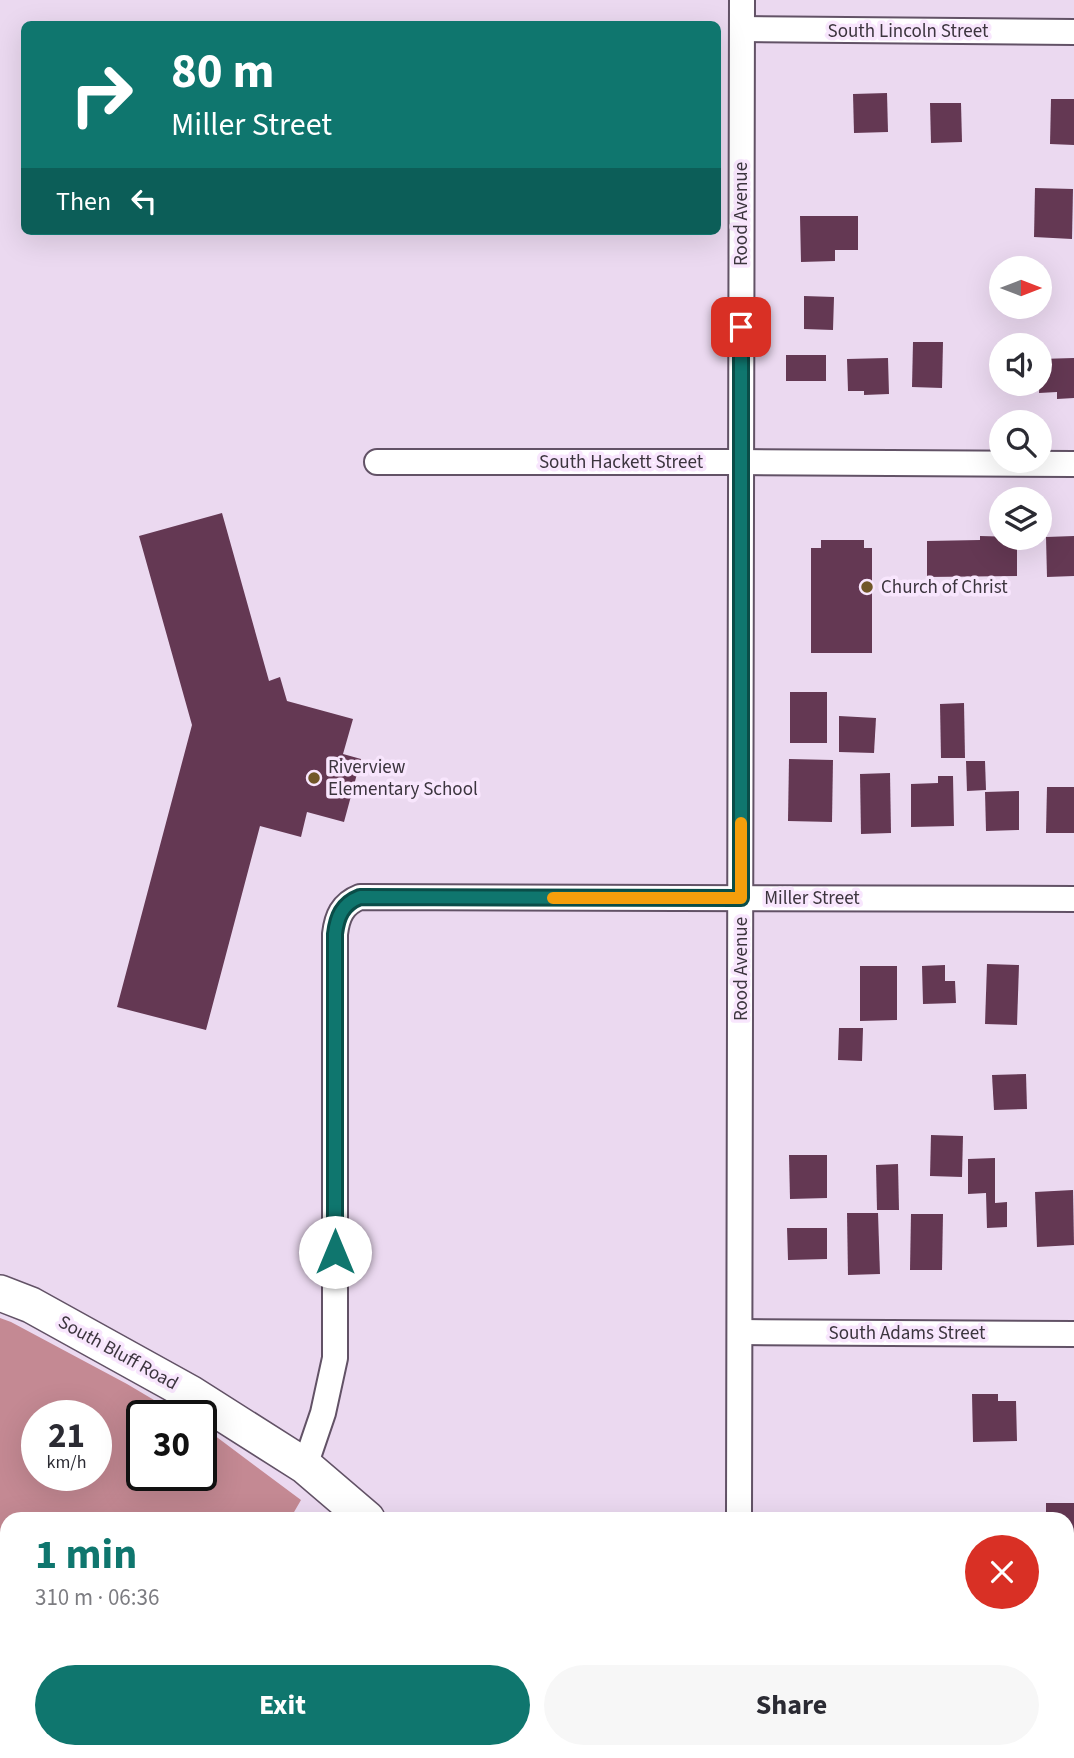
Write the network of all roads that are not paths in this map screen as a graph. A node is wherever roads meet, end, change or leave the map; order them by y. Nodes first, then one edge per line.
1 (742, 0) edge
2 (742, 29) junction
3 (1074, 32) edge
4 (740, 462) junction
5 (377, 463) dead end
6 (1074, 464) edge
7 (741, 898) junction
8 (1074, 899) edge
9 (0, 1293) edge
10 (740, 1332) junction
11 (1074, 1334) edge
12 (305, 1465) junction
13 (359, 1512) edge
14 (739, 1512) edge

1 - 2 street, Rood Avenue
2 - 3 street, South Lincoln Street
2 - 4 street, Rood Avenue
4 - 5 street, South Hackett Street
4 - 6 street, South Hackett Street
4 - 7 street, Rood Avenue
7 - 8 street, Miller Street
7 - 10 street, Rood Avenue
7 - 12 street, Miller Street
9 - 12 street, South Bluff Road
10 - 11 street, South Adams Street
10 - 14 street, Rood Avenue
12 - 13 street, South Bluff Road

